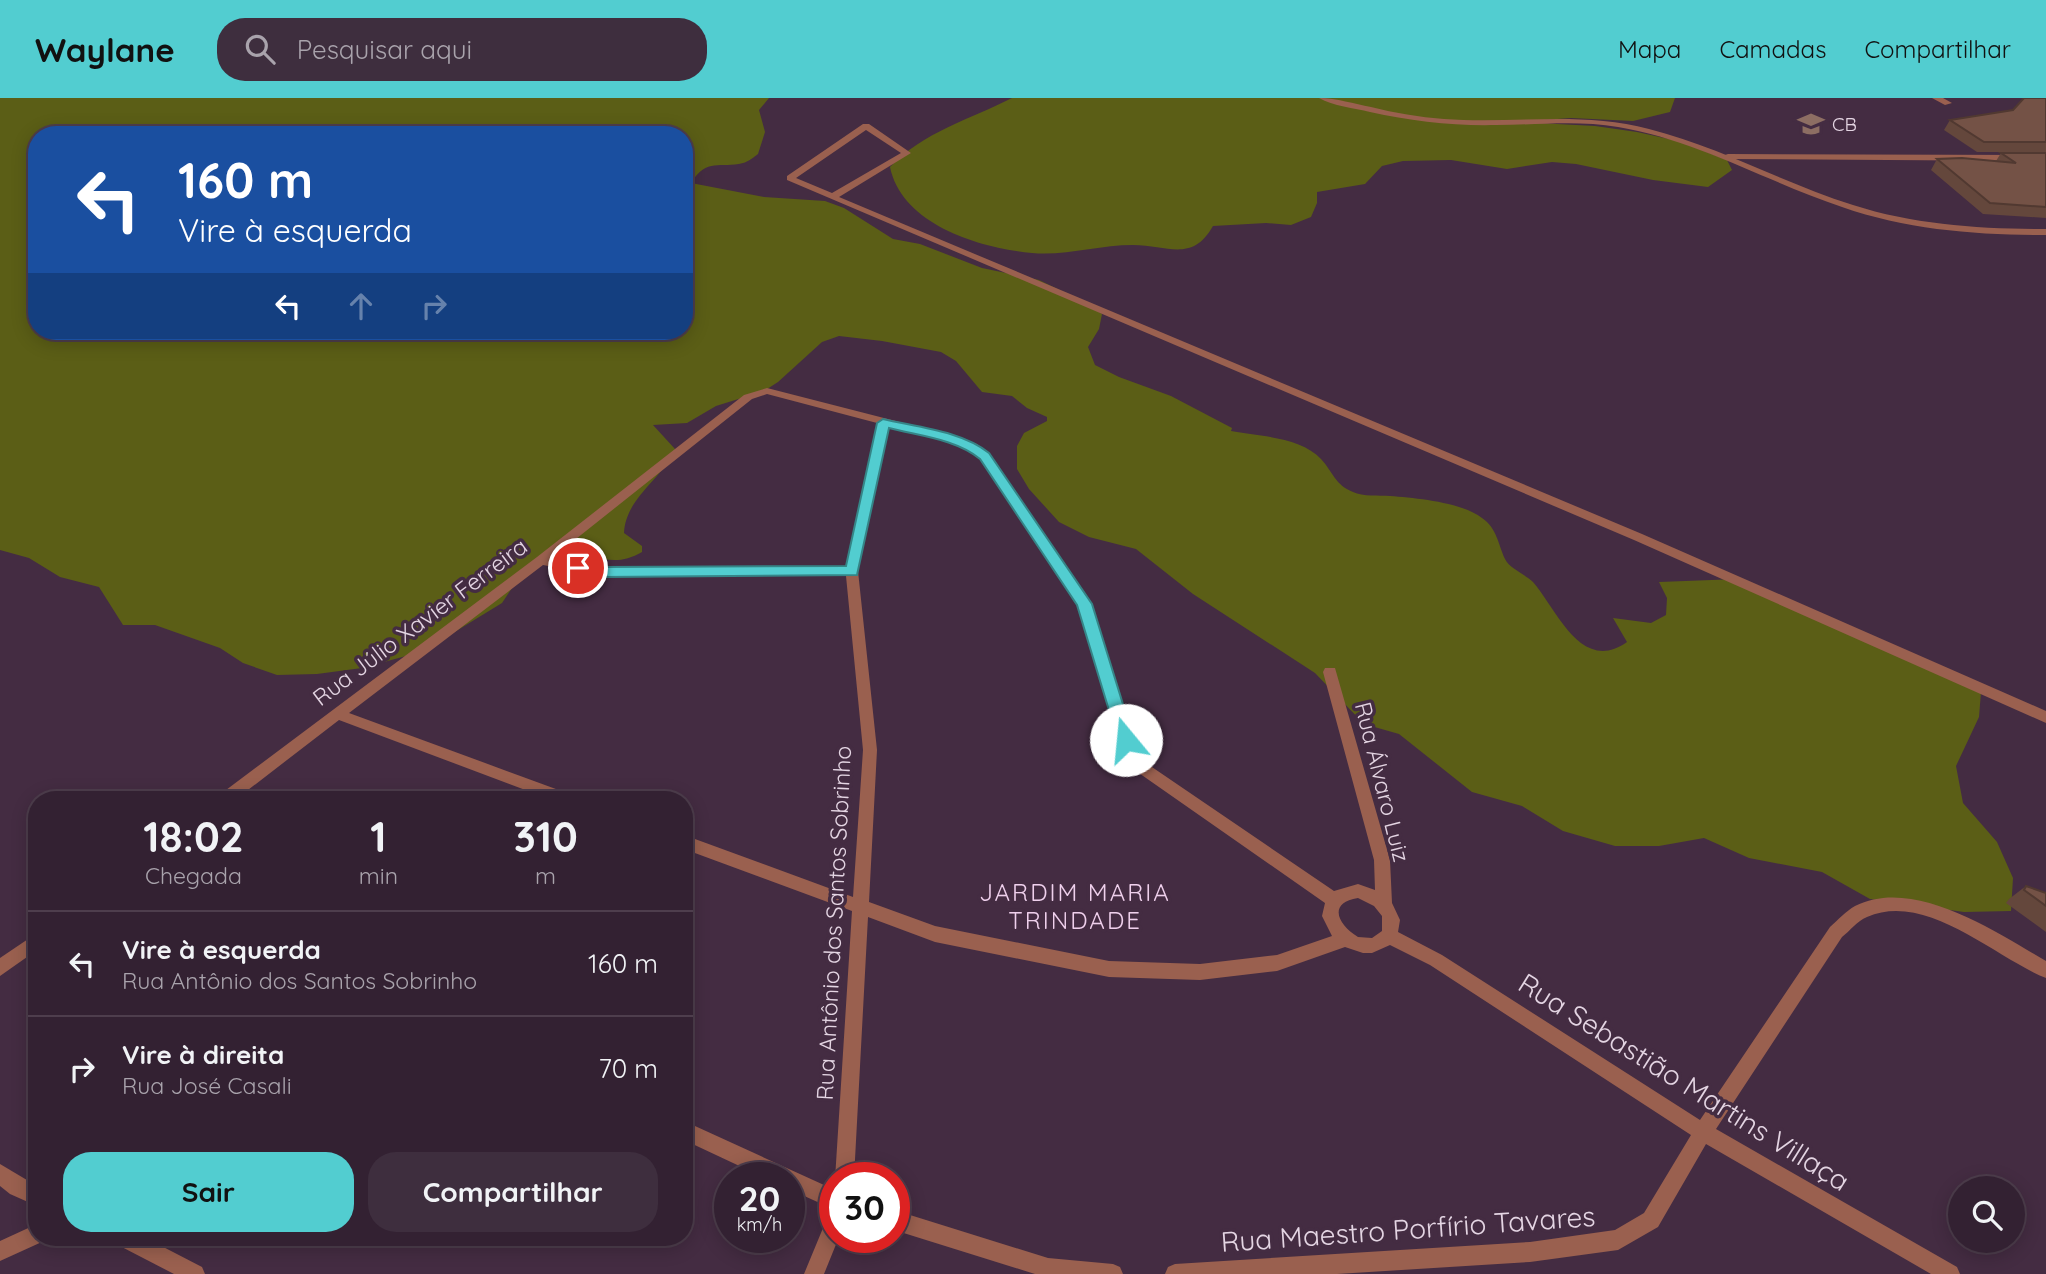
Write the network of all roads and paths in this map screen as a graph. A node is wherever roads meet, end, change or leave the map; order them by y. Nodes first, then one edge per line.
1 (1323, 98) edge
2 (1937, 98) edge
3 (1948, 103) dead end
4 (1728, 157) junction
5 (2046, 158) edge
6 (832, 197) junction
7 (2046, 232) edge
8 (883, 423) junction
9 (541, 560) junction
10 (852, 571) junction
11 (1330, 672) dead end
12 (337, 714) junction
13 (2046, 717) edge
14 (235, 791) edge
15 (546, 791) edge
16 (693, 845) edge
17 (1334, 900) junction
18 (1384, 904) junction
19 (859, 907) junction
20 (1389, 936) junction
21 (1346, 939) junction
22 (28, 947) edge
23 (0, 968) edge
24 (2046, 970) edge
25 (1703, 1132) junction
26 (693, 1133) edge
27 (754, 1162) edge
28 (845, 1162) edge
29 (0, 1174) edge
30 (28, 1192) edge
31 (910, 1225) edge
32 (28, 1238) edge
33 (141, 1246) edge
34 (0, 1251) edge
35 (823, 1253) edge
36 (195, 1274) edge
37 (814, 1274) edge
38 (1113, 1274) edge
39 (1175, 1274) edge
40 (1950, 1274) edge

1 - 4 street
2 - 3 street
4 - 5 street
4 - 7 street
6 - 6 street
6 - 13 street
8 - 9 street, Rua Júlio Xavier Ferreira
8 - 10 street, Rua Antônio dos Santos Sobrinho
8 - 17 street
9 - 10 street
9 - 12 street, Rua Júlio Xavier Ferreira
10 - 19 street, Rua Antônio dos Santos Sobrinho
11 - 18 street, Rua Álvaro Luiz
12 - 14 street, Rua Júlio Xavier Ferreira
12 - 15 street
16 - 19 street
17 - 18 street
17 - 21 street
18 - 20 street
19 - 21 street
19 - 28 street, Rua Antônio dos Santos Sobrinho
20 - 21 street
20 - 25 street, Rua Sebastião Martins Villaça
22 - 23 street
24 - 25 street, Rua Maestro Porfírio Tavares
25 - 39 street, Rua Maestro Porfírio Tavares
25 - 40 street, Rua Sebastião Martins Villaça
26 - 27 street
29 - 30 street
31 - 38 street
32 - 34 street
33 - 36 street
35 - 37 street

